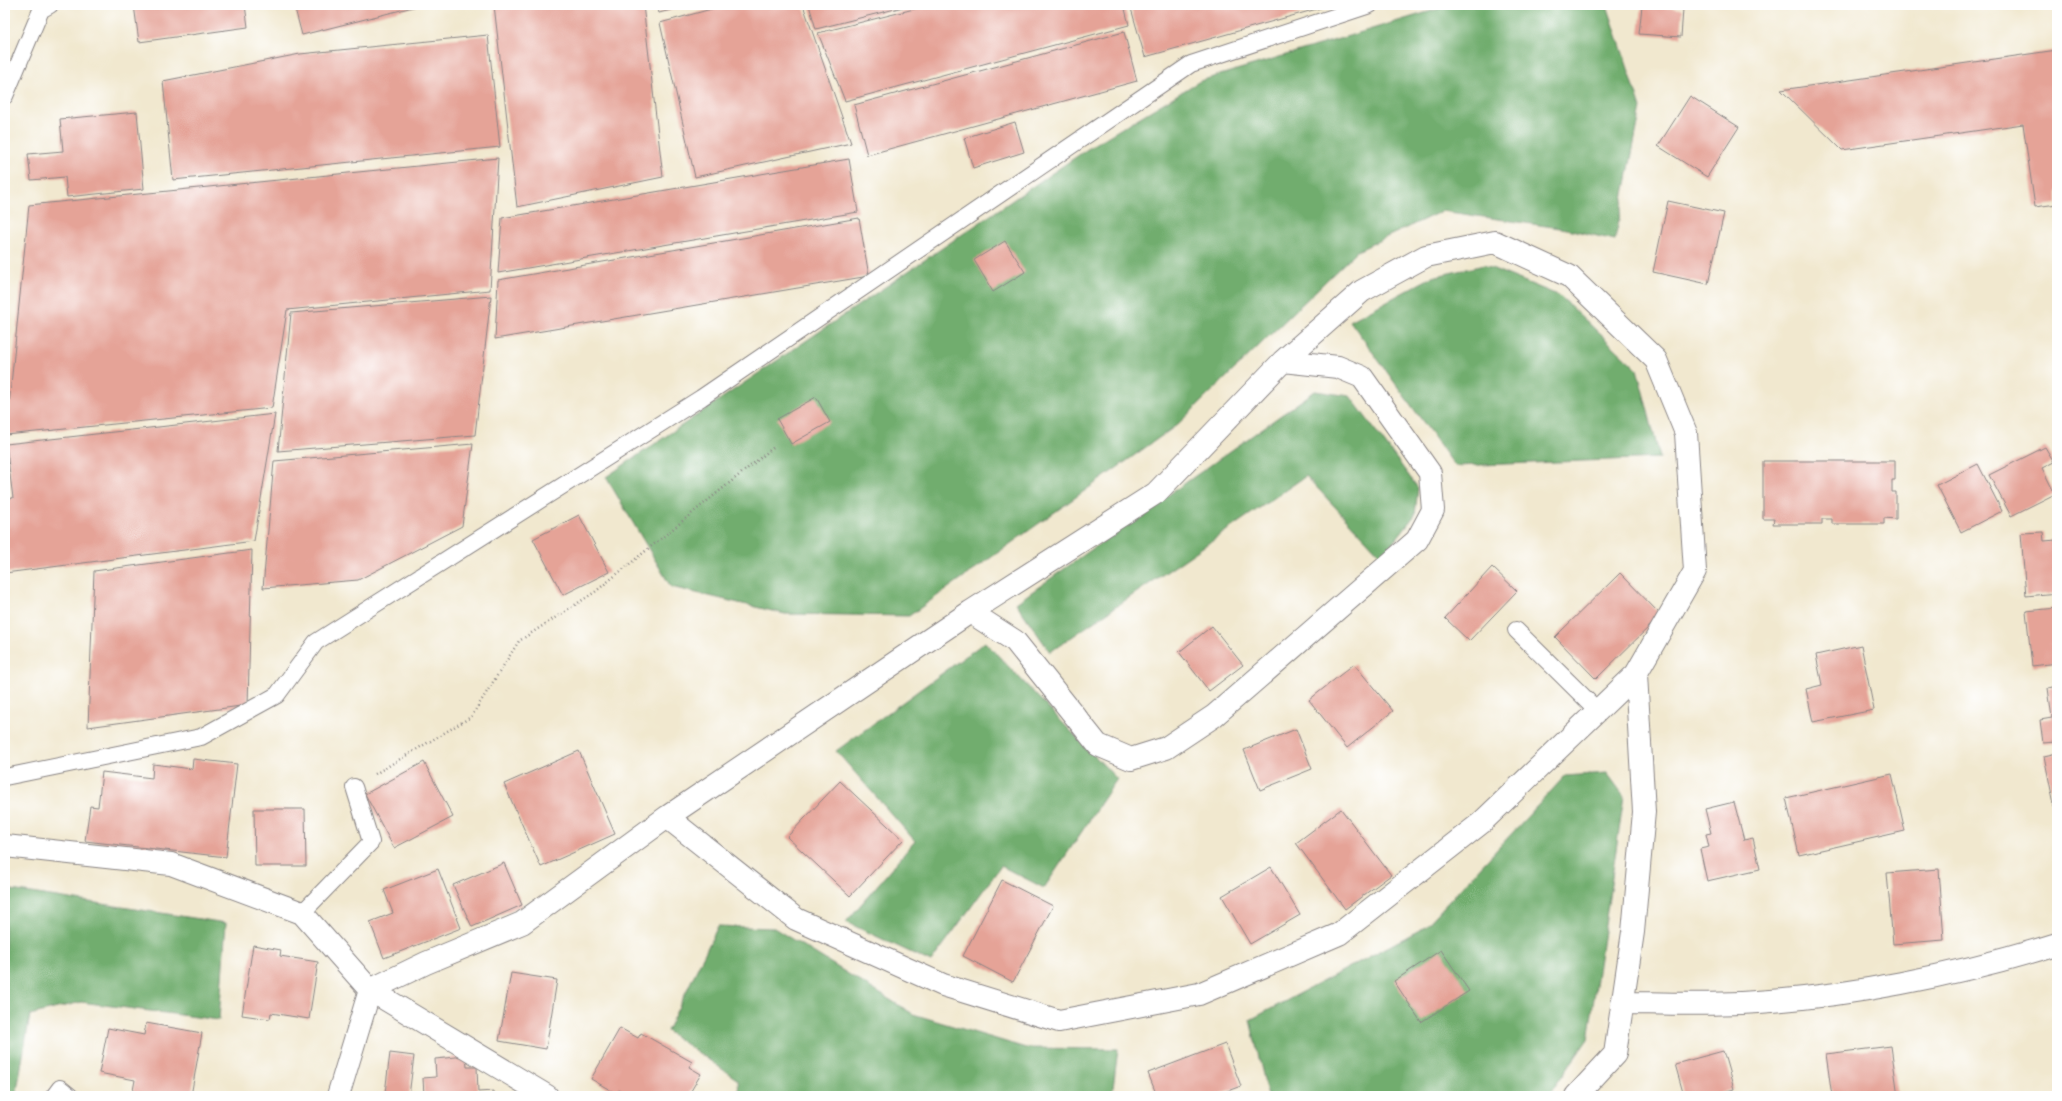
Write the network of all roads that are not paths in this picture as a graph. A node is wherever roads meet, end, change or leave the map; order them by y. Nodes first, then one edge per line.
1 (50, 5) edge
2 (1370, 5) edge
3 (5, 96) edge
4 (1283, 361) junction
5 (970, 612) junction
6 (1516, 630) dead end
7 (1636, 674) junction
8 (1598, 711) junction
9 (5, 777) edge
10 (354, 787) road end
11 (667, 817) junction
12 (5, 846) edge
13 (302, 913) junction
14 (2057, 944) edge
15 (370, 990) junction
16 (1622, 1003) junction
17 (54, 1096) edge
18 (70, 1096) edge
19 (338, 1096) edge
20 (547, 1096) edge
21 (1576, 1096) edge

1 - 3 lane
2 - 9 lane
4 - 5 street
4 - 5 street
4 - 7 street
5 - 11 street
6 - 8 lane
7 - 8 street
7 - 16 street
8 - 11 street
10 - 13 lane
11 - 15 street
12 - 13 street
13 - 15 street
14 - 16 street
15 - 19 street
15 - 20 street
16 - 21 street
17 - 18 lane

